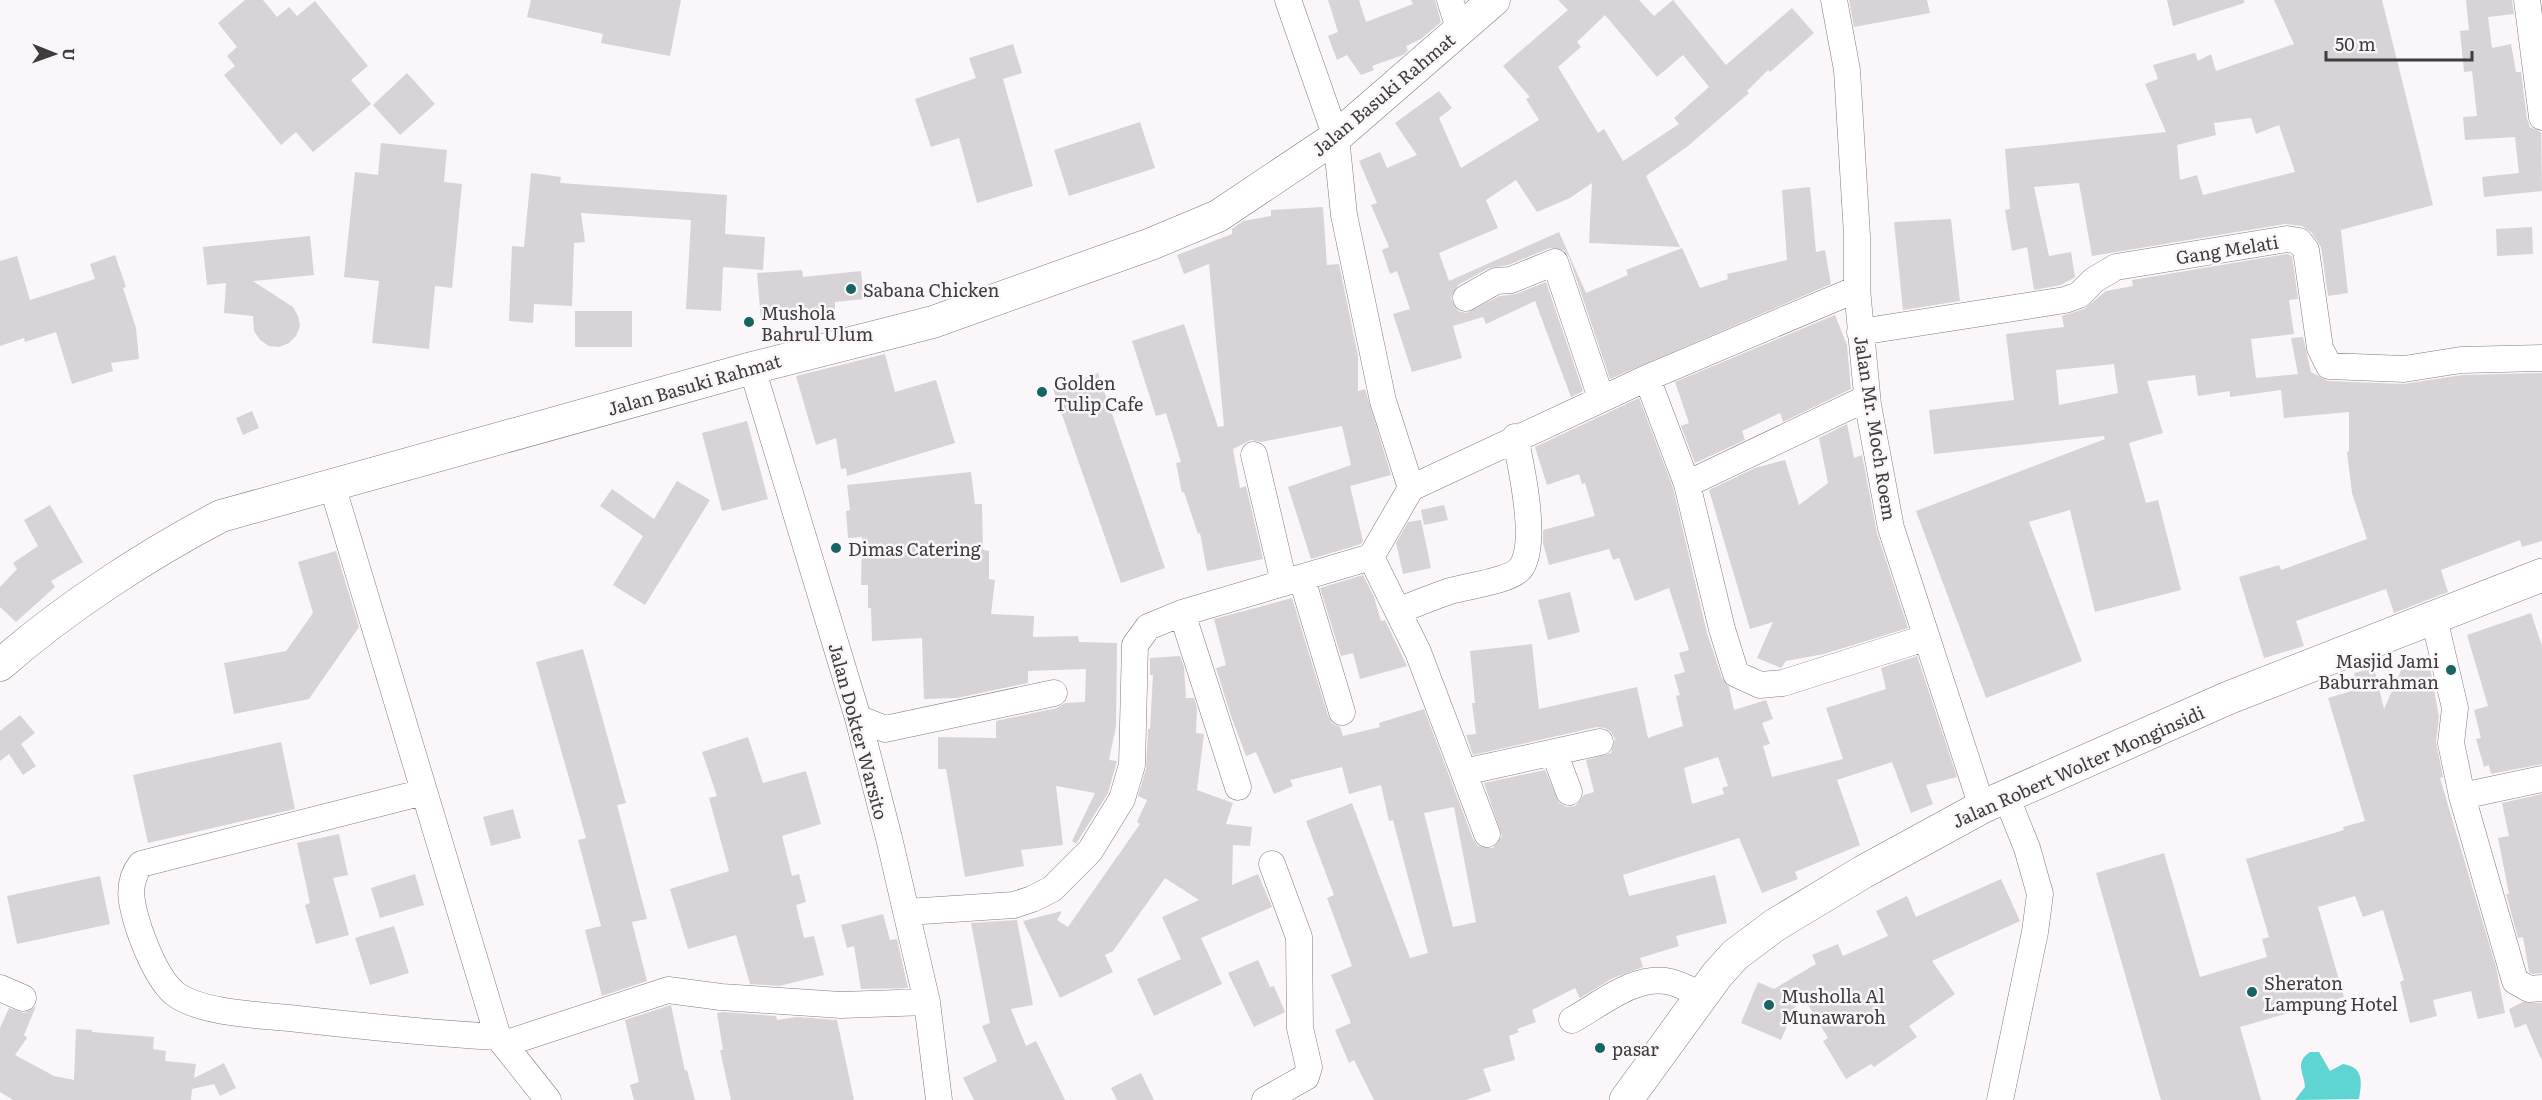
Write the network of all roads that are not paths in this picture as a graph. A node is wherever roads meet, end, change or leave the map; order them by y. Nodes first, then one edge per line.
1 (1288, 0) edge
2 (1450, 0) edge
3 (1494, 0) edge
4 (1834, 0) edge
5 (2533, 5) edge
6 (1460, 31) junction
7 (2542, 117) edge
8 (1336, 137) junction
9 (1857, 289) junction
10 (1466, 298) dead end
11 (1860, 332) junction
12 (2542, 358) edge
13 (752, 368) junction
14 (1647, 378) junction
15 (1868, 398) junction
16 (1601, 399) junction
17 (1515, 437) junction
18 (1254, 455) dead end
19 (1686, 484) junction
20 (332, 485) junction
21 (1411, 488) junction
22 (1371, 556) junction
23 (2542, 575) edge
24 (1293, 581) junction
25 (1398, 611) junction
26 (1182, 613) junction
27 (2434, 618) junction
28 (1924, 638) junction
29 (2, 659) edge
30 (1054, 693) dead end
31 (1342, 712) dead end
32 (858, 718) junction
33 (1600, 742) dead end
34 (1554, 752) junction
35 (1464, 772) junction
36 (2542, 779) edge
37 (1238, 787) dead end
38 (424, 792) junction
39 (1569, 792) dead end
40 (2462, 796) junction
41 (1994, 801) junction
42 (1487, 834) dead end
43 (1272, 864) dead end
44 (907, 912) junction
45 (2542, 988) edge
46 (1702, 995) junction
47 (927, 1002) junction
48 (1572, 1020) dead end
49 (501, 1040) junction
50 (548, 1100) edge
51 (939, 1100) edge
52 (1265, 1100) edge
53 (1626, 1100) edge
54 (2000, 1100) edge

1 - 8 street
2 - 6 street
3 - 6 main road, Jalan Basuki Rahmat
4 - 9 street, Jalan Mr. Moch Roem
5 - 7 street
6 - 8 main road, Jalan Basuki Rahmat
8 - 13 main road, Jalan Basuki Rahmat
8 - 21 street
9 - 11 street, Jalan Mr. Moch Roem
9 - 14 street
10 - 16 street
11 - 12 street, Gang Melati
11 - 15 street, Jalan Mr. Moch Roem
13 - 20 main road, Jalan Basuki Rahmat
13 - 32 street, Jalan Dokter Warsito
14 - 16 street
14 - 19 street
15 - 19 street
15 - 28 street, Jalan Mr. Moch Roem
16 - 17 street
17 - 21 street
17 - 25 street
18 - 24 street
19 - 28 street
20 - 29 main road, Jalan Basuki Rahmat
20 - 38 street
21 - 22 street
22 - 24 street
22 - 25 street
23 - 27 highway, Jalan Robert Wolter Monginsidi
24 - 26 street
24 - 31 street
25 - 35 street
26 - 37 street
26 - 44 street
27 - 40 street
27 - 41 highway, Jalan Robert Wolter Monginsidi
28 - 41 street, Jalan Mr. Moch Roem
30 - 32 street
32 - 44 street, Jalan Dokter Warsito
33 - 34 street
34 - 35 street
34 - 39 street
35 - 42 street
36 - 40 street
38 - 49 street
38 - 49 street
40 - 45 street
41 - 46 highway, Jalan Robert Wolter Monginsidi
41 - 54 street, Jalan Mr. Moch Roem
43 - 52 street
44 - 47 street, Jalan Dokter Warsito
46 - 48 street
46 - 53 highway, Jalan Robert Wolter Monginsidi
47 - 49 street
47 - 51 street, Jalan Dokter Warsito
49 - 50 street

